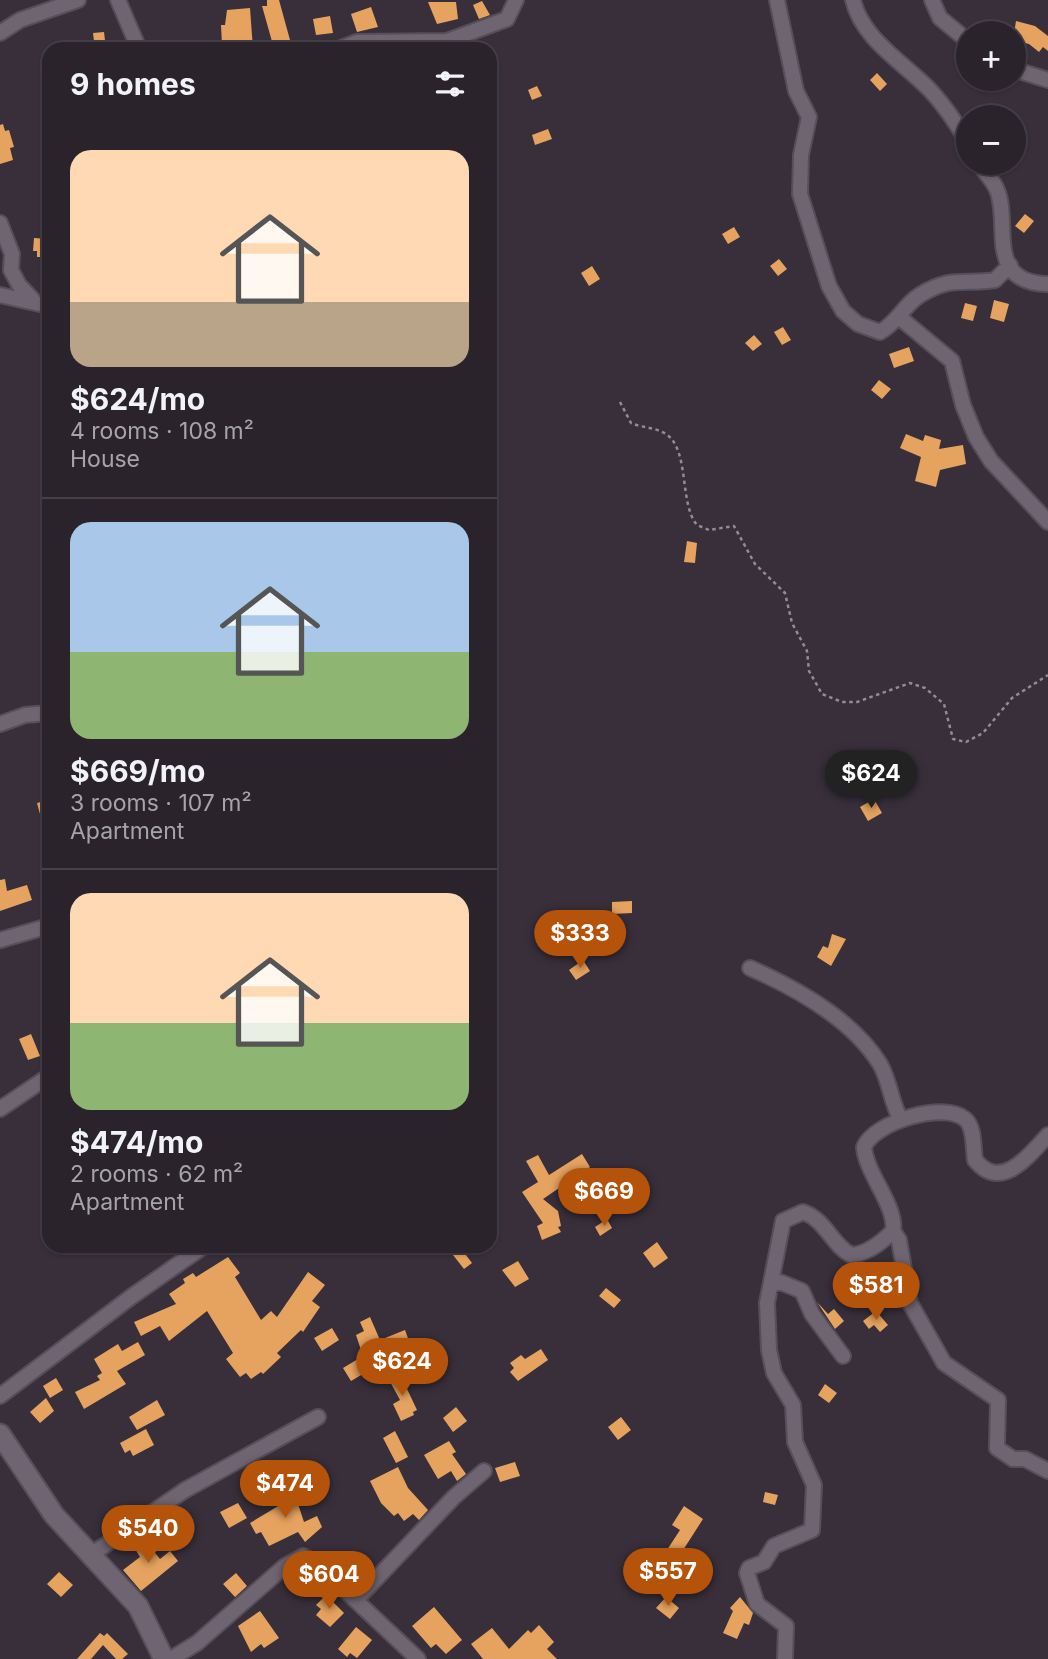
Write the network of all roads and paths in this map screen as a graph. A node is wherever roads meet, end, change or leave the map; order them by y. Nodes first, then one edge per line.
1 (78, 0) edge
2 (118, 0) edge
3 (516, 0) edge
4 (777, 0) edge
5 (853, 0) edge
6 (932, 0) edge
7 (956, 31) edge
8 (0, 33) edge
9 (136, 42) edge
10 (357, 42) edge
11 (1026, 73) edge
12 (1048, 80) edge
13 (956, 123) edge
14 (987, 175) edge
15 (0, 223) edge
16 (1010, 265) junction
17 (1048, 284) edge
18 (0, 295) edge
19 (33, 300) junction
20 (42, 303) edge
21 (899, 317) junction
22 (620, 402) dead end
23 (1048, 522) edge
24 (1048, 675) edge
25 (42, 714) edge
26 (0, 724) edge
27 (42, 928) edge
28 (0, 940) edge
29 (750, 968) dead end
30 (42, 1081) edge
31 (0, 1109) edge
32 (901, 1120) junction
33 (1048, 1135) edge
34 (893, 1231) junction
35 (194, 1253) edge
36 (771, 1285) junction
37 (843, 1356) dead end
38 (0, 1396) edge
39 (318, 1417) dead end
40 (0, 1434) edge
41 (484, 1471) dead end
42 (1048, 1471) edge
43 (92, 1553) junction
44 (356, 1600) junction
45 (164, 1659) edge
46 (171, 1659) edge
47 (418, 1659) edge
48 (785, 1659) edge

1 - 8 street
2 - 9 street
3 - 10 street
4 - 21 street
5 - 13 street
6 - 7 street
11 - 12 street
14 - 16 street
15 - 19 street
16 - 17 street
16 - 21 street
18 - 19 street
19 - 20 street
21 - 23 street
22 - 24 path
25 - 26 street
27 - 28 street
29 - 32 street
30 - 31 street
32 - 33 street
32 - 34 street
34 - 36 street
34 - 42 street
35 - 38 street
36 - 37 street
36 - 48 street
39 - 43 street
40 - 43 main road
41 - 44 street
43 - 45 main road
44 - 46 street
44 - 47 street

